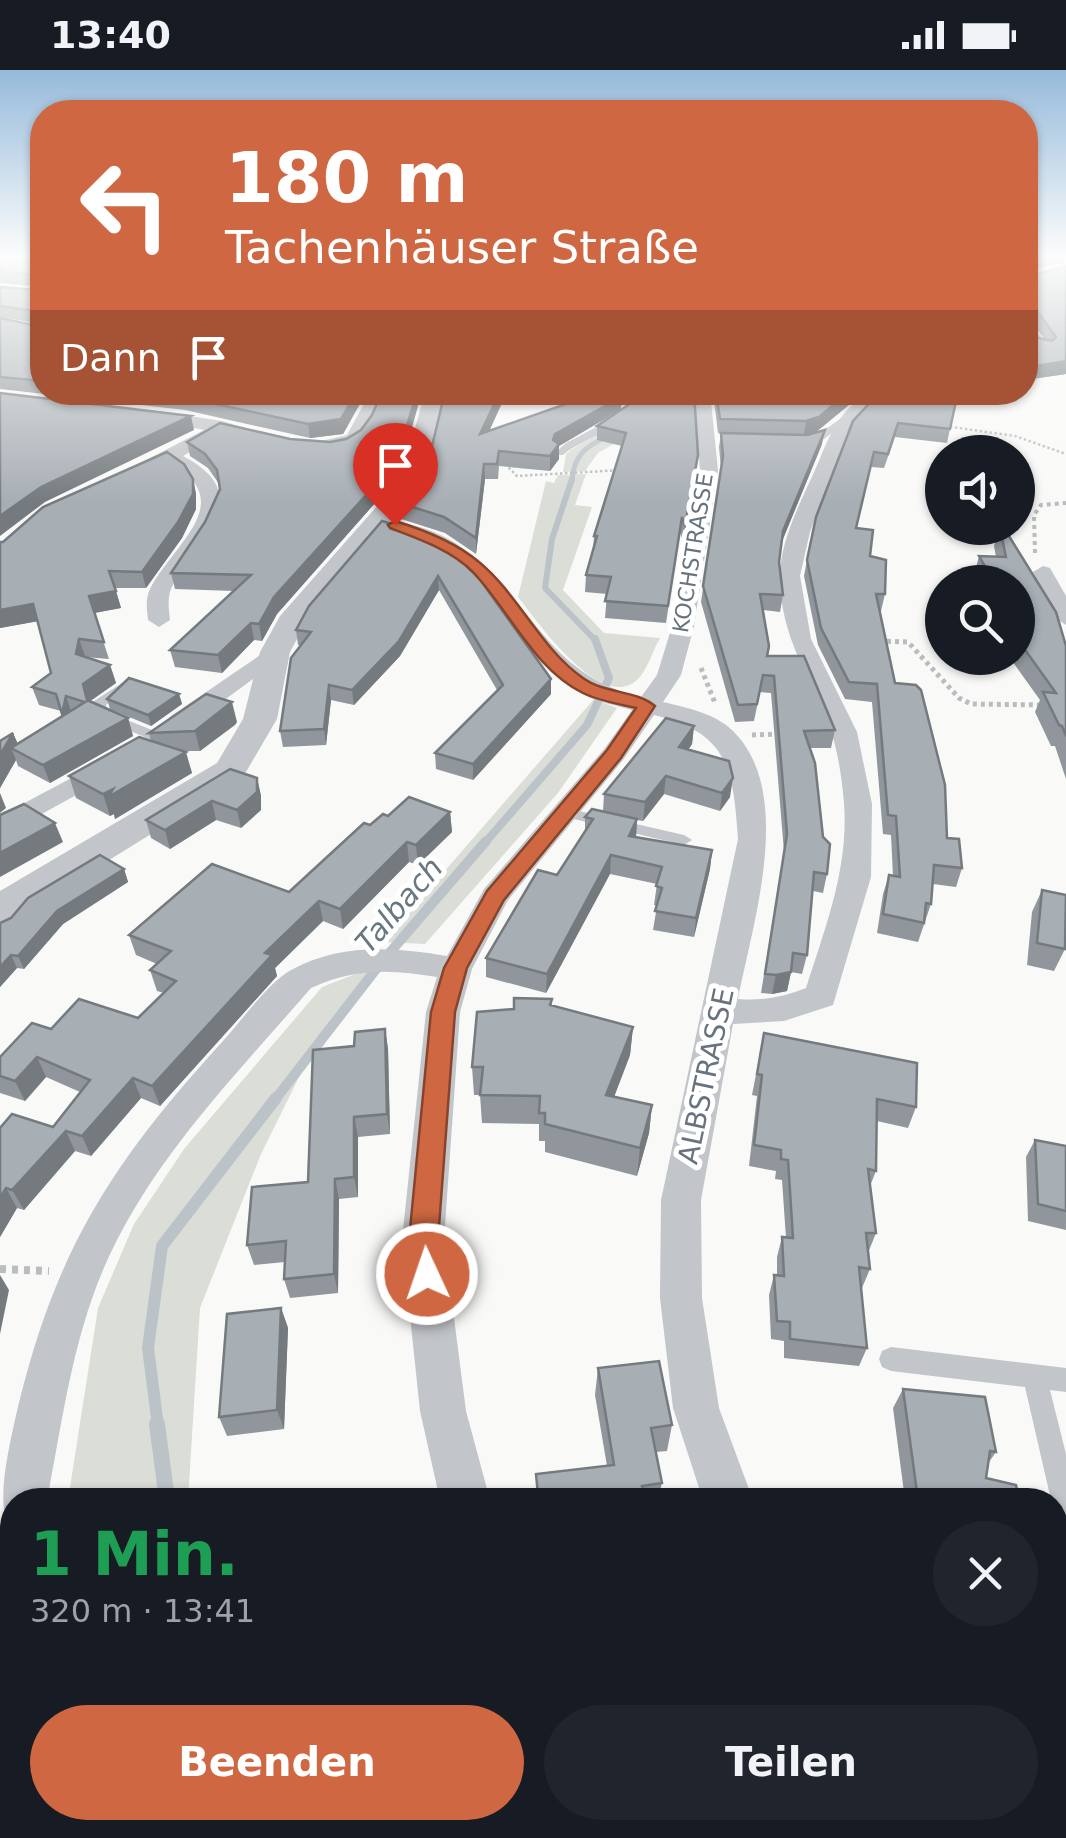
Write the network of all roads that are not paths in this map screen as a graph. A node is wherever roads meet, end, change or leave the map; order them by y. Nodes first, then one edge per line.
1 (372, 405) edge
2 (432, 405) edge
3 (634, 405) edge
4 (706, 405) edge
5 (863, 405) edge
6 (855, 411) junction
7 (128, 412) edge
8 (222, 426) junction
9 (273, 438) edge
10 (303, 444) edge
11 (790, 444) edge
12 (560, 452) edge
13 (170, 456) junction
14 (109, 481) edge
15 (378, 523) junction
16 (1043, 572) road end
17 (1066, 618) edge
18 (159, 620) dead end
19 (275, 652) junction
20 (122, 688) edge
21 (633, 702) junction
22 (156, 737) junction
23 (566, 813) junction
24 (0, 828) edge
25 (684, 840) dead end
26 (0, 909) edge
27 (441, 966) junction
28 (720, 1010) junction
29 (891, 1359) dead end
30 (1036, 1376) junction
31 (1066, 1380) edge
32 (25, 1488) edge
33 (462, 1488) edge
34 (724, 1488) edge
35 (1061, 1488) edge

1 - 10 street
2 - 15 street
3 - 12 lane
4 - 21 street, KOCHSTRASSE
5 - 6 street
6 - 11 lane
6 - 28 street
7 - 8 street
8 - 9 street
8 - 13 street
13 - 14 street
13 - 18 street
15 - 19 street
15 - 21 street
16 - 17 street
19 - 22 street
19 - 26 street
20 - 22 lane
21 - 23 street, KOCHSTRASSE
21 - 28 street, ALBSTRASSE
22 - 24 street
23 - 25 lane
23 - 27 street, KOCHSTRASSE
27 - 32 street
27 - 33 street, KOCHSTRASSE
28 - 34 street, ALBSTRASSE
29 - 30 lane
30 - 31 lane
30 - 35 lane

